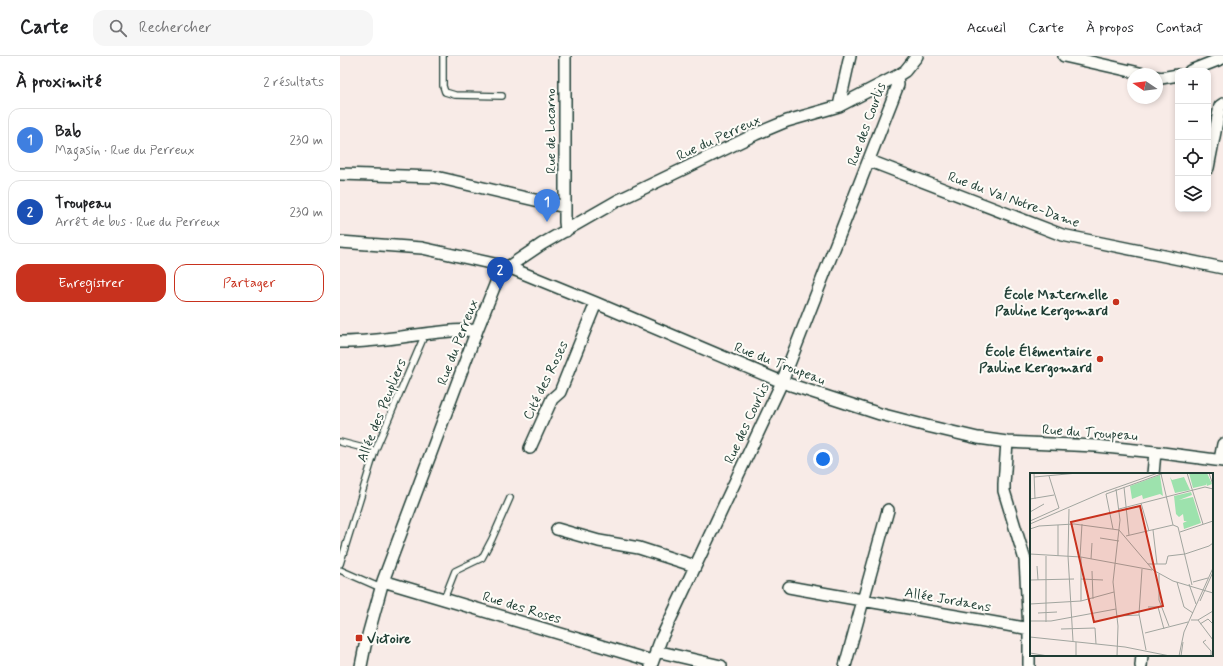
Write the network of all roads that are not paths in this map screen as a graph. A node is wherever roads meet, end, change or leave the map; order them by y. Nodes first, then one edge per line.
1 (443, 56) edge
2 (566, 56) edge
3 (850, 56) edge
4 (917, 56) edge
5 (1064, 56) edge
6 (1223, 58) edge
7 (1198, 68) edge
8 (1127, 70) edge
9 (897, 76) junction
10 (1175, 76) edge
11 (1163, 78) edge
12 (502, 96) dead end
13 (1223, 104) edge
14 (839, 106) junction
15 (1211, 152) edge
16 (870, 161) junction
17 (340, 174) edge
18 (565, 207) junction
19 (566, 231) junction
20 (340, 242) edge
21 (508, 267) junction
22 (1223, 268) edge
23 (596, 303) junction
24 (477, 330) junction
25 (425, 334) junction
26 (340, 342) edge
27 (782, 382) junction
28 (340, 442) edge
29 (1008, 442) junction
30 (1223, 444) edge
31 (530, 448) dead end
32 (374, 451) junction
33 (1155, 452) junction
34 (1221, 461) edge
35 (1153, 473) edge
36 (510, 498) dead end
37 (888, 510) dead end
38 (557, 529) dead end
39 (340, 564) edge
40 (695, 566) junction
41 (340, 570) edge
42 (382, 584) junction
43 (789, 587) dead end
44 (444, 599) junction
45 (863, 600) junction
46 (1029, 628) junction
47 (1142, 656) edge
48 (653, 659) edge
49 (362, 666) edge
50 (721, 666) edge
51 (844, 666) edge
52 (1029, 666) edge
53 (1141, 666) edge

1 - 12 lane
2 - 18 street, Rue de Locarno
3 - 14 street
4 - 9 street, Rue du Perreux
5 - 8 street
6 - 7 street
9 - 14 street, Rue du Perreux
9 - 16 street, Rue des Courlis
10 - 11 street
13 - 15 street
14 - 19 street, Rue du Perreux
16 - 22 street, Rue du Val Notre-Dame
16 - 27 street, Rue des Courlis
17 - 18 street
18 - 19 street, Rue de Locarno
19 - 21 street, Rue du Perreux
20 - 21 street, Rue du Troupeau
21 - 23 street, Rue du Troupeau
21 - 24 street, Rue du Perreux
23 - 27 street, Rue du Troupeau
23 - 31 street, Cité des Roses
24 - 25 street
24 - 42 street, Rue du Perreux
25 - 26 street
25 - 32 lane, Allée des Peupliers
27 - 29 street, Rue du Troupeau
27 - 40 street, Rue des Courlis
28 - 32 lane
29 - 33 street, Rue du Troupeau
29 - 46 street
30 - 34 street
32 - 39 lane, Allée des Peupliers
33 - 34 street, Rue du Troupeau
33 - 35 street
36 - 44 lane
37 - 45 street
38 - 40 street
40 - 48 street, Rue des Courlis
41 - 42 lane
42 - 44 street, Rue des Roses
42 - 49 street, Rue du Perreux
43 - 45 street, Allée Jordaens
44 - 48 street, Rue des Roses
45 - 46 street, Allée Jordaens
45 - 51 street
46 - 52 street
47 - 53 street
48 - 50 street

